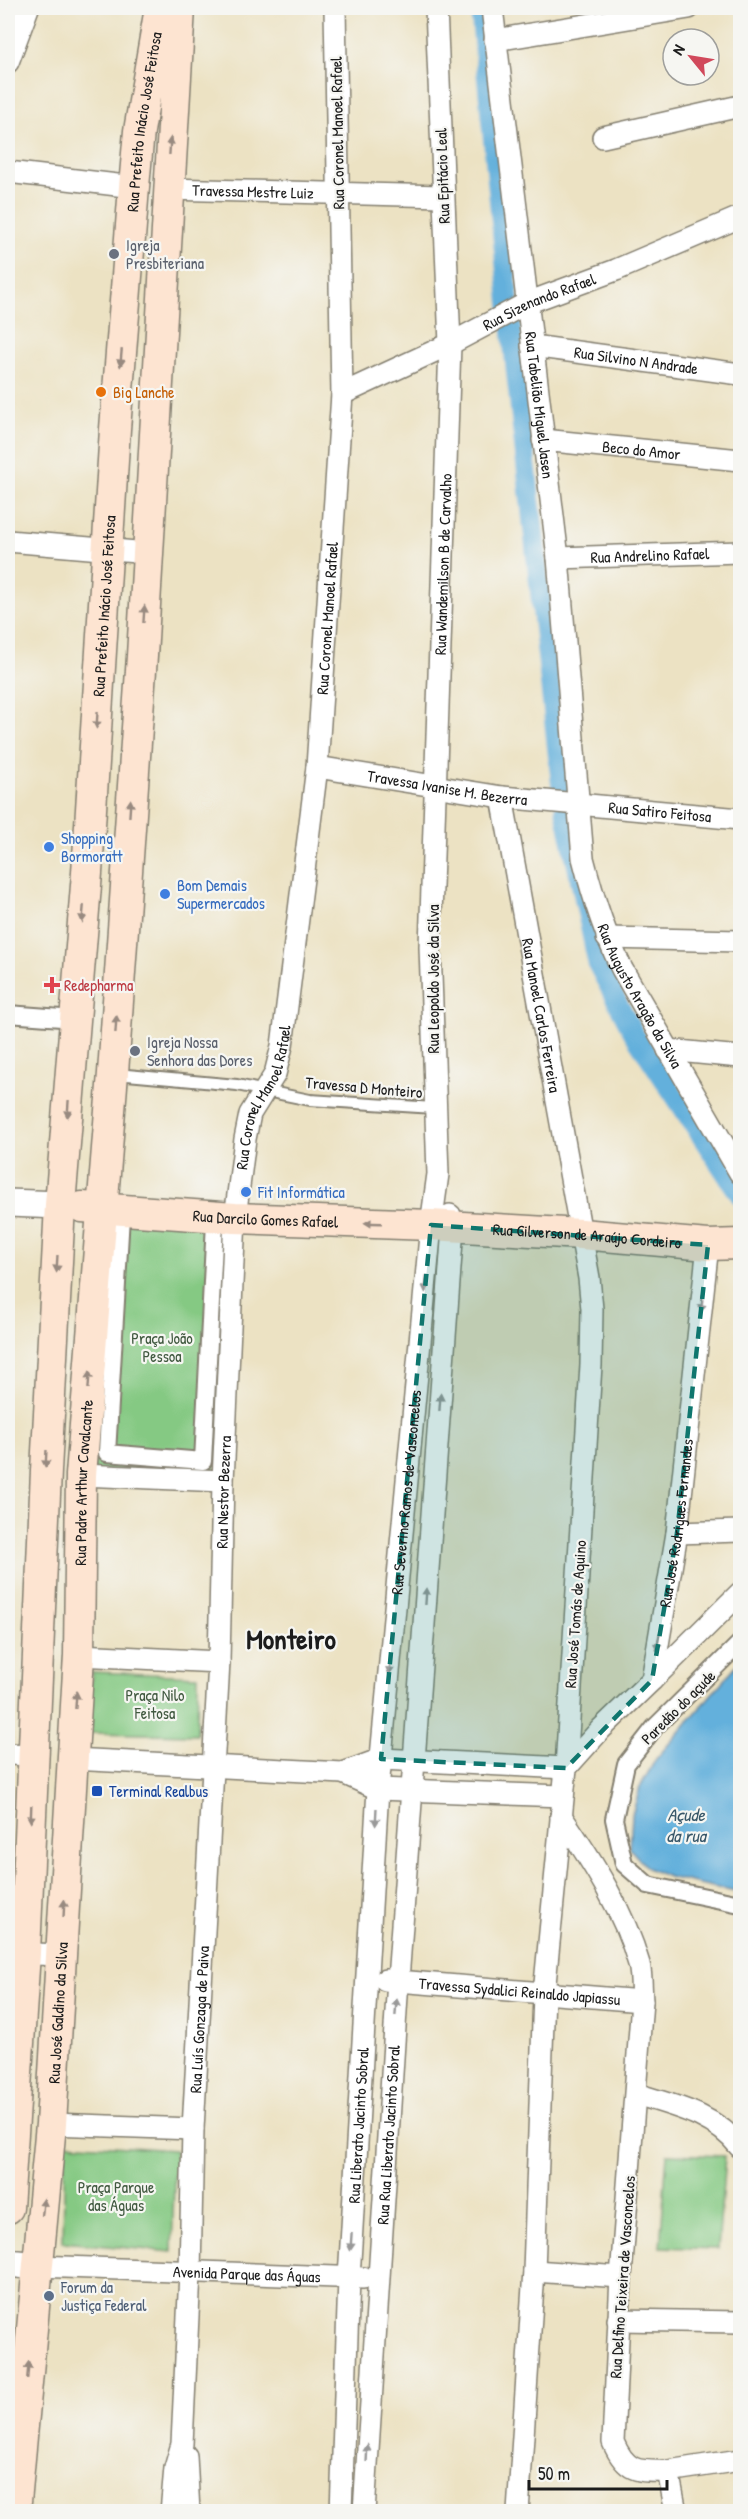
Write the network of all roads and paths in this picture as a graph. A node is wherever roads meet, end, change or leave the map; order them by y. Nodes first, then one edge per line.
1 (28, 8) edge
2 (160, 8) edge
3 (180, 8) edge
4 (335, 8) edge
5 (436, 8) edge
6 (492, 8) edge
7 (689, 8) edge
8 (495, 40) junction
9 (8, 62) edge
10 (741, 106) edge
11 (603, 137) dead end
12 (8, 172) edge
13 (134, 187) junction
14 (167, 189) junction
15 (337, 195) junction
16 (443, 196) junction
17 (741, 218) edge
18 (527, 303) junction
19 (124, 316) junction
20 (161, 319) junction
21 (450, 344) junction
22 (532, 346) junction
23 (741, 374) edge
24 (342, 394) junction
25 (115, 429) junction
26 (154, 430) junction
27 (543, 440) junction
28 (741, 460) edge
29 (8, 541) edge
30 (107, 549) junction
31 (741, 552) edge
32 (148, 553) junction
33 (558, 558) junction
34 (101, 654) junction
35 (141, 656) junction
36 (94, 762) junction
37 (133, 764) junction
38 (317, 767) junction
39 (436, 785) junction
40 (502, 797) junction
41 (579, 804) junction
42 (741, 819) edge
43 (87, 873) junction
44 (126, 875) junction
45 (607, 938) junction
46 (741, 941) edge
47 (8, 1014) edge
48 (75, 1019) junction
49 (668, 1050) junction
50 (741, 1057) edge
51 (113, 1073) junction
52 (264, 1089) junction
53 (434, 1108) junction
54 (741, 1173) edge
55 (8, 1203) edge
56 (60, 1205) junction
57 (101, 1208) junction
58 (225, 1220) junction
59 (442, 1226) junction
60 (581, 1234) junction
61 (741, 1244) edge
62 (708, 1245) junction
63 (81, 1475) junction
64 (223, 1481) junction
65 (741, 1531) edge
66 (677, 1533) junction
67 (741, 1593) edge
68 (395, 1621) junction
69 (424, 1623) junction
70 (741, 1643) edge
71 (79, 1655) junction
72 (219, 1662) junction
73 (652, 1680) junction
74 (20, 1755) edge
75 (72, 1759) junction
76 (381, 1759) junction
77 (415, 1759) junction
78 (214, 1766) junction
79 (566, 1767) junction
80 (343, 1773) junction
81 (378, 1789) junction
82 (412, 1791) junction
83 (562, 1806) junction
84 (741, 1904) edge
85 (16, 1953) edge
86 (62, 1955) junction
87 (368, 1979) junction
88 (398, 1980) junction
89 (544, 1994) junction
90 (642, 2001) junction
91 (636, 2094) junction
92 (51, 2124) junction
93 (194, 2129) junction
94 (741, 2147) edge
95 (8, 2208) edge
96 (8, 2263) edge
97 (37, 2266) junction
98 (534, 2271) junction
99 (190, 2273) junction
100 (621, 2277) junction
101 (349, 2278) junction
102 (378, 2279) junction
103 (618, 2320) junction
104 (741, 2322) edge
105 (182, 2444) junction
106 (741, 2460) edge
107 (668, 2470) junction
108 (341, 2502) edge
109 (13, 2507) edge
110 (171, 2511) edge
111 (189, 2511) edge
112 (364, 2511) edge
113 (518, 2511) edge
114 (676, 2511) edge

1 - 9 street
2 - 13 main road, Rua Prefeito Inácio José Feitosa
14 -> 3 main road, Rua Prefeito Inácio José Feitosa
4 - 15 street, Rua Coronel Manoel Rafael
5 - 16 street, Rua Epitácio Leal
6 - 8 street, Rua Tabelião Miguel Jasen
7 - 8 street
8 - 18 street, Rua Tabelião Miguel Jasen
10 - 11 street
12 - 13 street
13 - 19 main road, Rua Prefeito Inácio José Feitosa
14 - 15 street, Travessa Mestre Luiz
14 - 20 main road, Rua Prefeito Inácio José Feitosa
15 - 16 street, Travessa Mestre Luiz
15 - 24 street, Rua Coronel Manoel Rafael
16 - 21 street, Rua Epitácio Leal
17 - 18 street, Rua Sizenando Rafael
18 - 21 street, Rua Sizenando Rafael
18 - 22 street, Rua Tabelião Miguel Jasen
19 - 20 main road
19 -> 25 main road, Rua Prefeito Inácio José Feitosa
20 - 26 main road, Rua Prefeito Inácio José Feitosa
21 - 24 street, Rua Sizenando Rafael
21 - 39 street, Rua Wandemilson B de Carvalho
22 - 23 street, Rua Silvino N Andrade
22 - 27 street, Rua Tabelião Miguel Jasen
24 - 38 street, Rua Coronel Manoel Rafael
25 - 26 main road
25 - 30 main road, Rua Prefeito Inácio José Feitosa
26 - 32 main road, Rua Prefeito Inácio José Feitosa
27 - 28 street, Beco do Amor
27 - 33 street, Rua Tabelião Miguel Jasen
29 - 30 street
30 - 32 street
30 - 34 main road, Rua Prefeito Inácio José Feitosa
31 - 33 street, Rua Andrelino Rafael
35 -> 32 main road, Rua Prefeito Inácio José Feitosa
33 - 41 street, Rua Tabelião Miguel Jasen
34 - 35 main road
34 -> 36 main road, Rua Prefeito Inácio José Feitosa
35 - 37 main road, Rua Prefeito Inácio José Feitosa
36 - 37 main road
36 - 43 main road, Rua Prefeito Inácio José Feitosa
44 -> 37 main road, Rua Prefeito Inácio José Feitosa
38 - 39 street, Travessa Ivanise M. Bezerra
38 - 52 street, Rua Coronel Manoel Rafael
39 - 40 street, Travessa Ivanise M. Bezerra
39 - 53 street, Rua Leopoldo José da Silva
40 - 41 street, Travessa Ivanise M. Bezerra
40 - 60 street, Rua Manoel Carlos Ferreira
41 - 42 street, Rua Satiro Feitosa
41 - 45 street, Rua Augusto Aragão da Silva
43 - 44 main road
43 -> 48 main road, Rua Prefeito Inácio José Feitosa
51 -> 44 main road, Rua Prefeito Inácio José Feitosa
45 - 46 street
45 - 49 street, Rua Augusto Aragão da Silva
47 - 48 street
48 -> 56 main road, Rua Prefeito Inácio José Feitosa
49 - 50 street
49 - 54 street, Rua Augusto Aragão da Silva
51 - 52 lane, Travessa D Monteiro
51 - 57 main road, Rua Prefeito Inácio José Feitosa
52 - 53 lane, Travessa D Monteiro
52 - 58 street, Rua Coronel Manoel Rafael
53 - 59 street, Rua Leopoldo José da Silva
55 - 56 street
56 - 57 main road, Rua Darcilo Gomes Rafael
56 -> 74 main road
57 - 58 main road, Rua Darcilo Gomes Rafael
63 -> 57 main road, Rua Padre Arthur Cavalcante
58 - 58 street
59 -> 58 main road, Rua Darcilo Gomes Rafael
58 - 64 street, Rua Nestor Bezerra
59 - 60 main road, Rua Gilverson de Araújo Cordeiro
59 -> 68 street, Rua Severino Ramos de Vasconcelos
69 -> 59 street, Rua Severino Ramos de Vasconcelos
60 - 62 main road, Rua Gilverson de Araújo Cordeiro
60 - 79 street, Rua José Tomás de Aquino
61 - 62 main road, Rua Gilverson de Araújo Cordeiro
62 -> 66 street, Rua José Rodrigues Fernandes
63 - 64 street
63 - 71 main road, Rua Padre Arthur Cavalcante
64 - 72 street, Rua Nestor Bezerra
65 - 66 street
66 -> 73 street, Rua José Rodrigues Fernandes
67 - 73 street
68 - 69 street
68 -> 76 street, Rua Severino Ramos de Vasconcelos
69 - 77 street, Rua Severino Ramos de Vasconcelos
70 - 84 street, Paredão do açude
71 - 72 street
75 -> 71 main road, Rua Padre Arthur Cavalcante
72 - 78 street, Rua Nestor Bezerra
73 - 79 street
74 -> 85 main road
75 - 78 street
86 -> 75 main road, Rua José Galdino da Silva
76 - 77 street
76 - 80 street
76 - 81 street, Rua Liberato Jacinto Sobral
77 - 79 street
77 - 82 street, Rua Rua Liberato Jacinto Sobral
78 - 80 street
78 - 93 street, Rua Luís Gonzaga de Paiva
79 - 83 street, Rua José Tomás de Aquino
80 - 81 street
81 - 82 street
81 -> 87 street, Rua Liberato Jacinto Sobral
82 - 83 street
82 - 88 street, Rua Rua Liberato Jacinto Sobral
83 - 89 street, Rua José Tomás de Aquino
83 - 90 street, Rua Delfino Teixeira de Vasconcelos
85 - 86 street
85 - 95 main road
86 - 92 main road, Rua José Galdino da Silva
87 - 88 street, Travessa Sydalici Reinaldo Japiassu
87 -> 101 street, Rua Liberato Jacinto Sobral
88 - 89 street, Travessa Sydalici Reinaldo Japiassu
102 -> 88 street, Rua Rua Liberato Jacinto Sobral
89 - 90 street, Travessa Sydalici Reinaldo Japiassu
89 - 98 street
90 - 91 street, Rua Delfino Teixeira de Vasconcelos
91 - 94 street
91 - 100 street, Rua Delfino Teixeira de Vasconcelos
92 - 93 street
97 -> 92 main road, Rua José Galdino da Silva
93 - 99 street, Rua Luís Gonzaga de Paiva
96 - 97 street, Avenida Parque das Águas
97 - 99 street, Avenida Parque das Águas
109 -> 97 main road, Rua José Galdino da Silva
98 - 100 street
98 - 113 street
99 - 101 street, Avenida Parque das Águas
99 - 105 street, Rua Luís Gonzaga de Paiva
100 - 103 street, Rua Delfino Teixeira de Vasconcelos
101 - 102 street, Avenida Parque das Águas
101 - 108 street, Rua Liberato Jacinto Sobral
112 -> 102 street, Rua Rua Liberato Jacinto Sobral
103 - 104 street
103 - 107 street, Rua Delfino Teixeira de Vasconcelos
105 - 110 street
105 - 111 street
106 - 107 street
107 - 114 street

